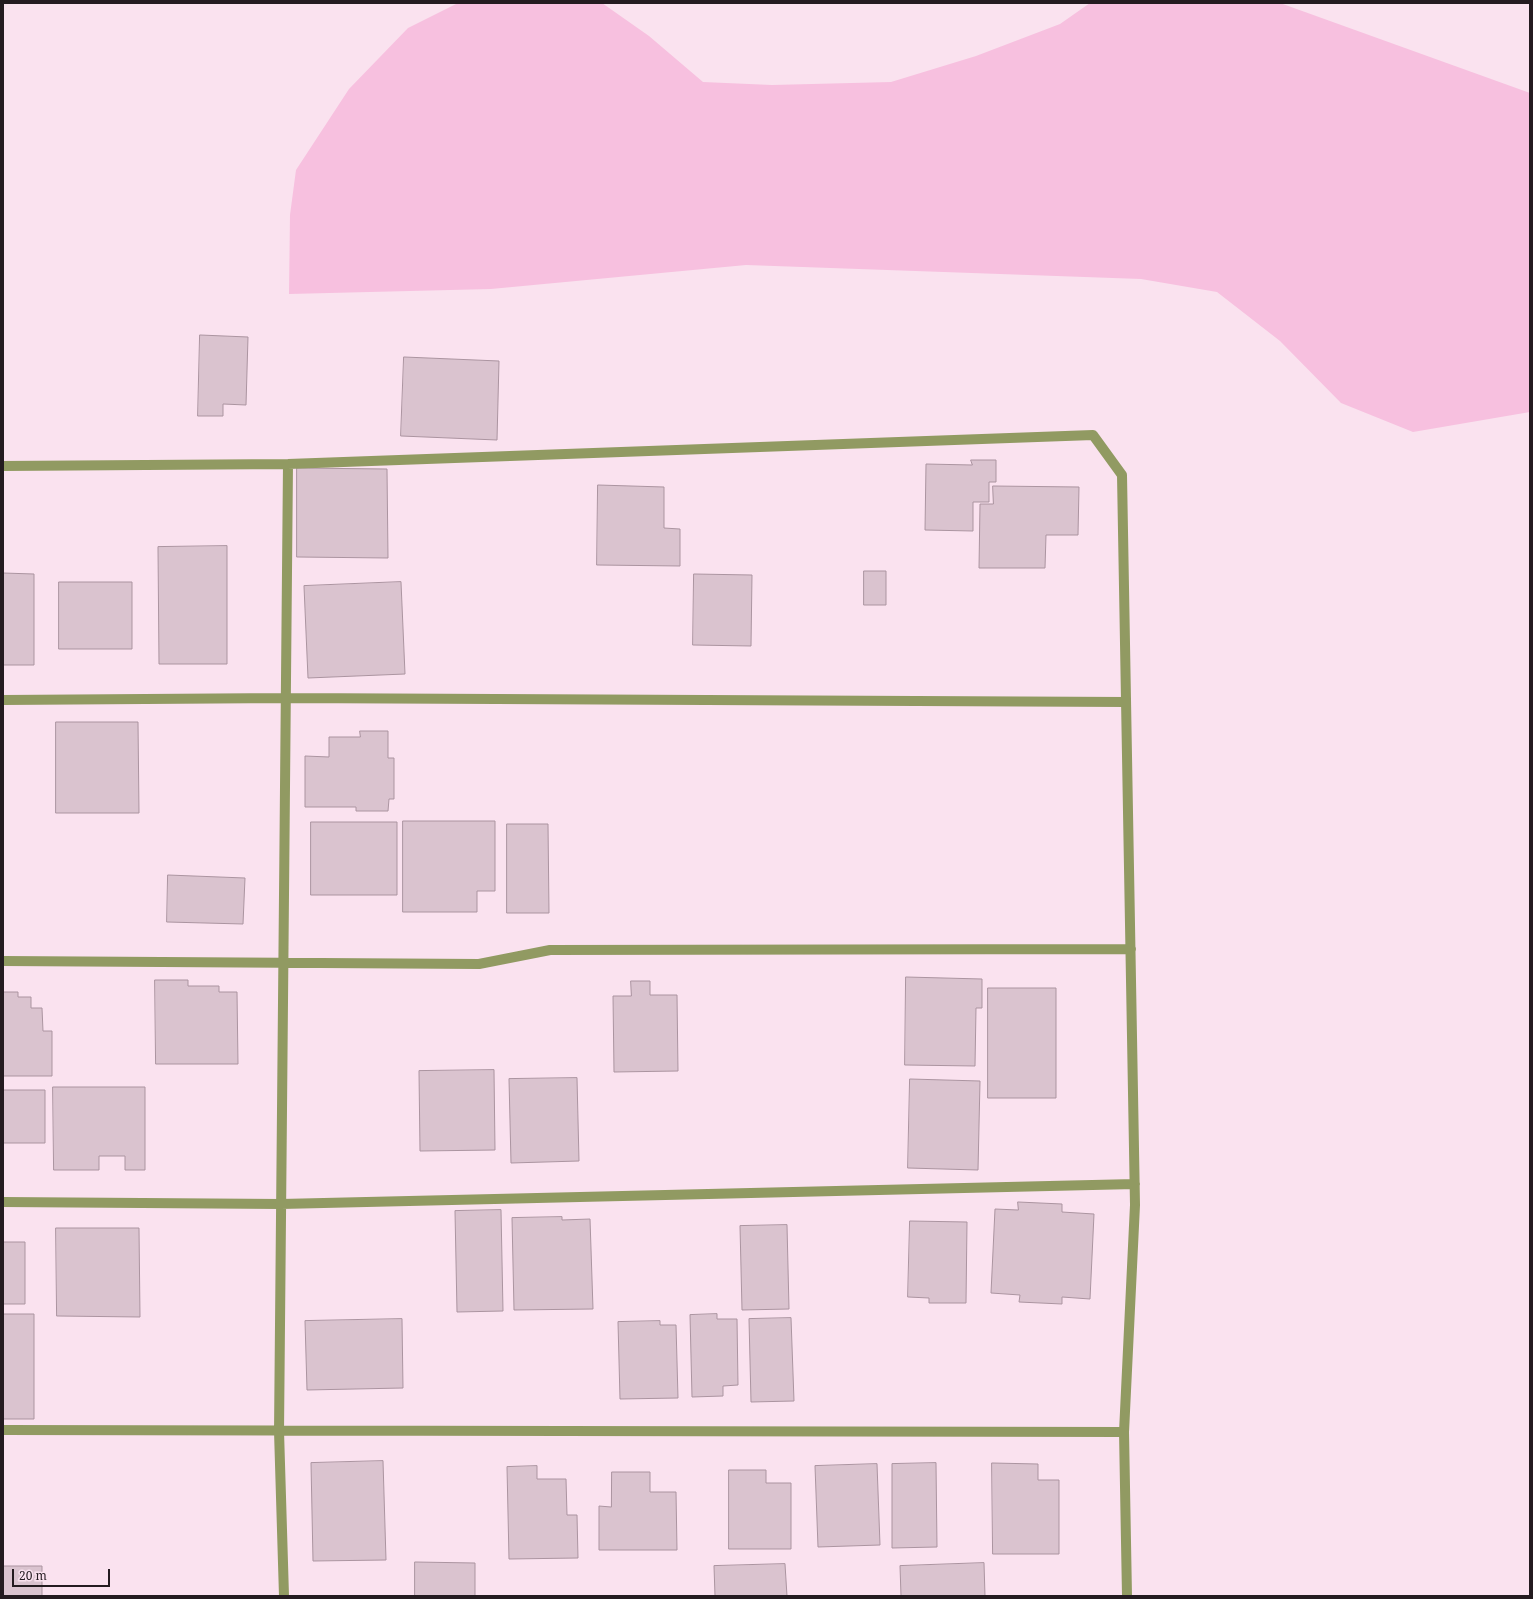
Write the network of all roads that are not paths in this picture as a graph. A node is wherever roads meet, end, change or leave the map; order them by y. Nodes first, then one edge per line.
1 (288, 464) junction
2 (3, 466) edge
3 (286, 698) junction
4 (3, 700) edge
5 (1126, 702) junction
6 (1131, 949) junction
7 (3, 961) edge
8 (284, 964) junction
9 (1135, 1184) junction
10 (3, 1202) edge
11 (281, 1204) junction
12 (3, 1430) edge
13 (279, 1431) junction
14 (1124, 1432) junction
15 (284, 1596) edge
16 (1126, 1596) edge

1 - 2 street
1 - 3 street
1 - 5 street
3 - 4 street
3 - 5 street
3 - 8 street
5 - 6 street
6 - 8 street
6 - 9 street
7 - 8 street
8 - 11 street
9 - 11 street
9 - 14 street
10 - 11 street
11 - 13 street
12 - 13 street
13 - 14 street
13 - 15 street
14 - 16 street

